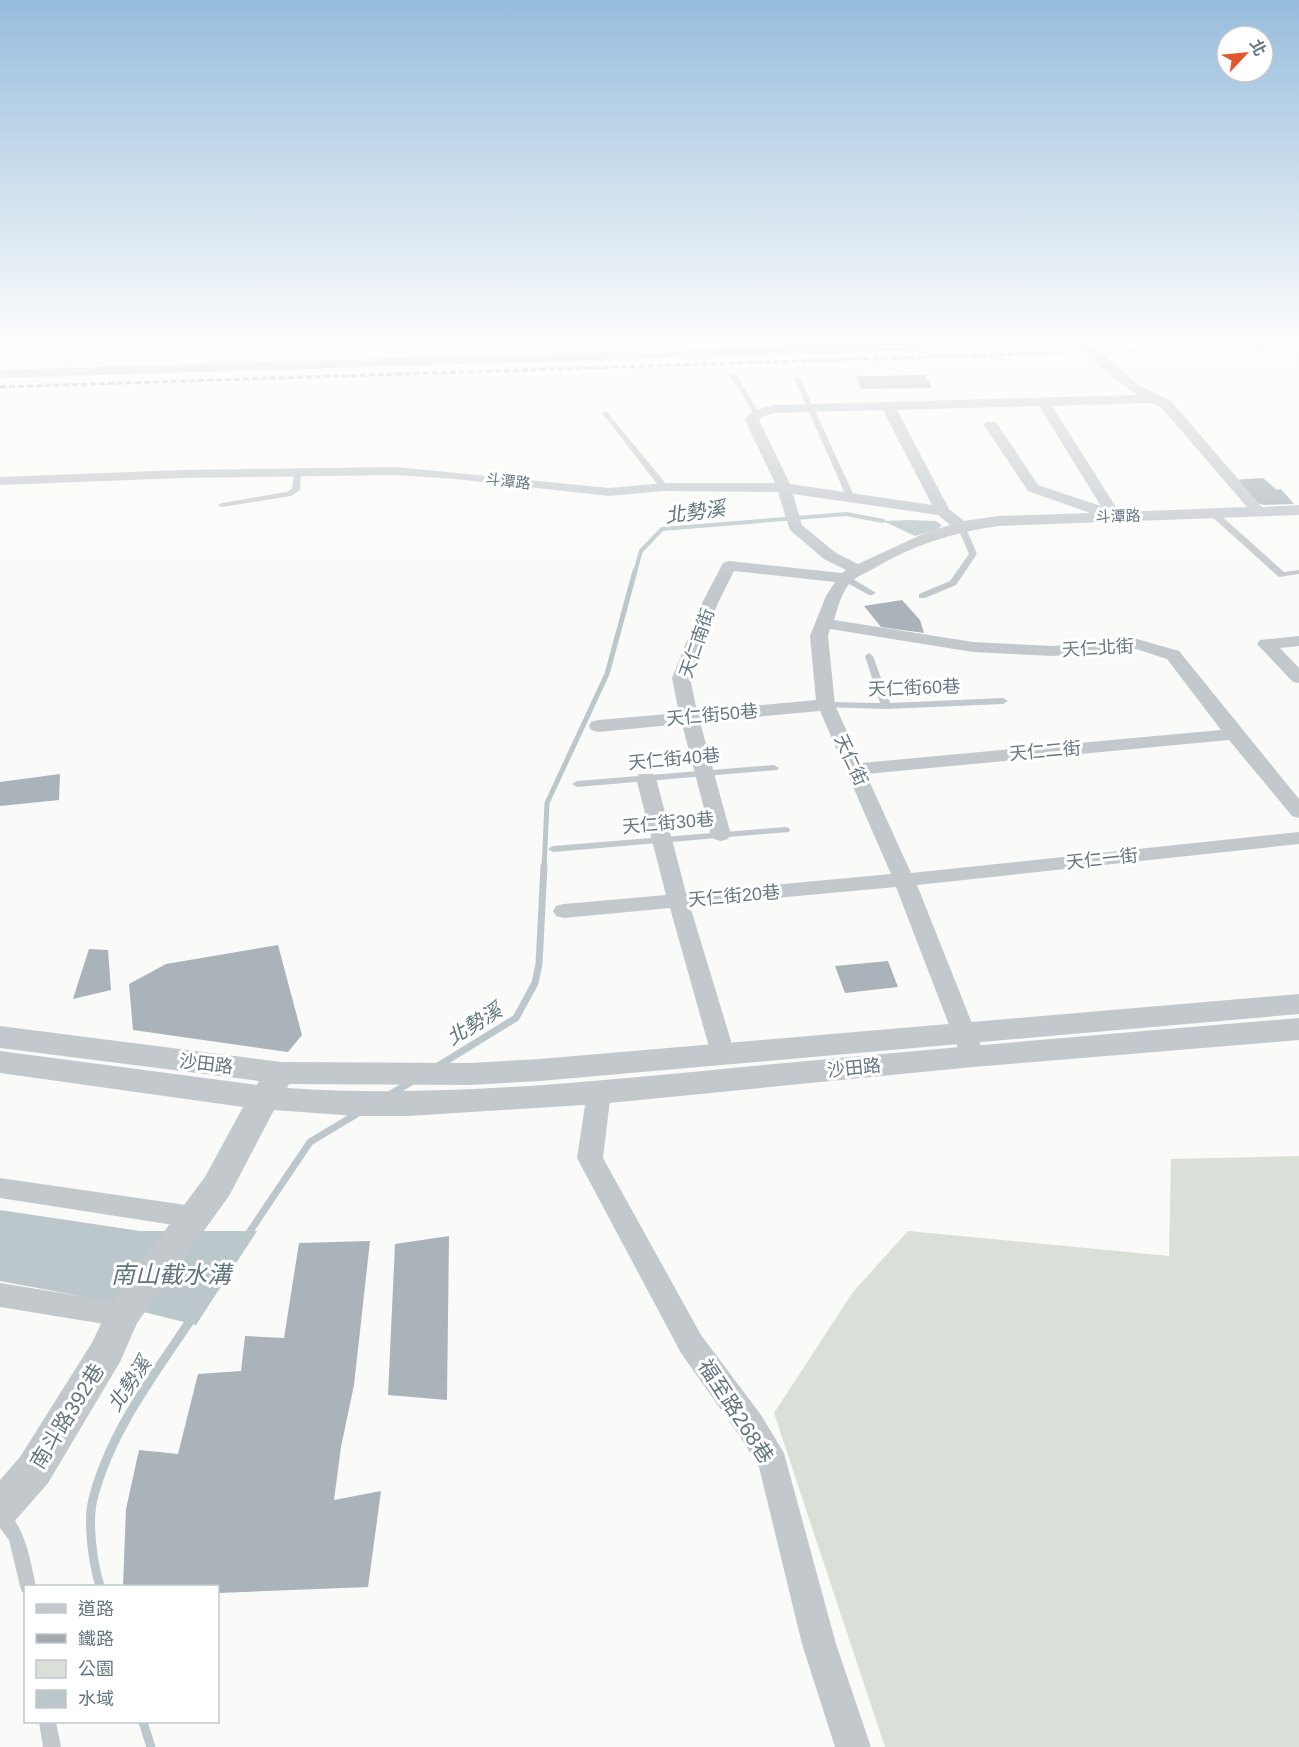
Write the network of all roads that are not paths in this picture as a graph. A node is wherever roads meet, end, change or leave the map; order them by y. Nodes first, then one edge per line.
1 (991, 425) dead end
2 (614, 426) edge
3 (755, 426) edge
4 (820, 426) edge
5 (898, 426) edge
6 (1058, 426) edge
7 (1185, 426) edge
8 (297, 473) junction
9 (0, 481) edge
10 (664, 487) junction
11 (784, 488) junction
12 (851, 498) junction
13 (222, 505) dead end
14 (1299, 510) edge
15 (943, 511) junction
16 (1258, 511) junction
17 (1213, 513) junction
18 (1114, 516) junction
19 (961, 526) junction
20 (1299, 572) edge
21 (851, 574) junction
22 (872, 593) dead end
23 (922, 596) dead end
24 (823, 623) junction
25 (1299, 641) edge
26 (869, 656) dead end
27 (1299, 678) edge
28 (1004, 701) dead end
29 (826, 705) junction
30 (886, 706) junction
31 (689, 717) junction
32 (598, 726) dead end
33 (1234, 734) junction
34 (774, 768) dead end
35 (856, 768) junction
36 (706, 773) junction
37 (646, 778) junction
38 (577, 784) dead end
39 (1299, 812) edge
40 (785, 830) dead end
41 (721, 835) junction
42 (1299, 838) edge
43 (660, 839) junction
44 (553, 849) dead end
45 (904, 880) junction
46 (680, 901) junction
47 (564, 911) dead end
48 (1299, 1004) edge
49 (1299, 1029) edge
50 (0, 1037) edge
51 (968, 1045) junction
52 (723, 1054) junction
53 (0, 1062) edge
54 (273, 1085) junction
55 (411, 1089) junction
56 (598, 1092) junction
57 (0, 1188) edge
58 (193, 1217) junction
59 (0, 1295) edge
60 (123, 1315) junction
61 (0, 1509) edge
62 (0, 1515) edge
63 (28, 1585) edge
64 (48, 1723) edge
65 (52, 1747) edge
66 (853, 1747) edge

1 - 18 street
2 - 10 lane
3 - 11 street
4 - 12 lane
5 - 15 street
6 - 18 street
7 - 16 street
8 - 9 street, 斗潭路
8 - 10 street, 斗潭路
8 - 13 lane
10 - 11 street, 斗潭路
11 - 12 street, 斗潭路
11 - 21 street
12 - 15 street, 斗潭路
14 - 16 street, 斗潭路
15 - 19 street
16 - 17 street, 斗潭路
17 - 18 street, 斗潭路
17 - 20 lane
18 - 19 street, 斗潭路
19 - 21 street
19 - 23 lane
21 - 22 lane
21 - 24 street, 天仁街
21 - 31 street, 天仁南街
24 - 29 street, 天仁街
24 - 33 street, 天仁北街
25 - 27 street
26 - 30 lane
28 - 30 lane, 天仁街60巷
29 - 30 lane, 天仁街60巷
29 - 31 street, 天仁街50巷
29 - 35 street, 天仁街
31 - 32 street, 天仁街50巷
31 - 36 street, 天仁南街
33 - 35 street, 天仁二街
33 - 39 street, 天仁北街
34 - 36 lane, 天仁街40巷
35 - 45 street, 天仁街
36 - 37 lane, 天仁街40巷
36 - 41 street, 天仁南街
37 - 38 lane, 天仁街40巷
37 - 43 street
40 - 41 lane, 天仁街30巷
41 - 43 lane, 天仁街30巷
42 - 45 street, 天仁一街
43 - 44 lane, 天仁街30巷
43 - 46 street
45 - 46 street, 天仁街20巷
45 - 51 street, 天仁街
46 - 47 street, 天仁街20巷
46 - 52 street
48 - 51 street, 沙田路
49 - 51 street, 沙田路
50 - 54 street, 沙田路
51 - 52 street, 沙田路
51 - 56 street, 沙田路
52 - 55 street, 沙田路
53 - 54 street, 沙田路
54 - 55 street, 沙田路
54 - 55 street, 沙田路
54 - 58 street
55 - 56 street, 沙田路
56 - 66 street, 福至路268巷
57 - 58 street
58 - 60 street, 南斗路392巷
59 - 60 street
60 - 61 street, 南斗路392巷
62 - 63 lane
64 - 65 lane

